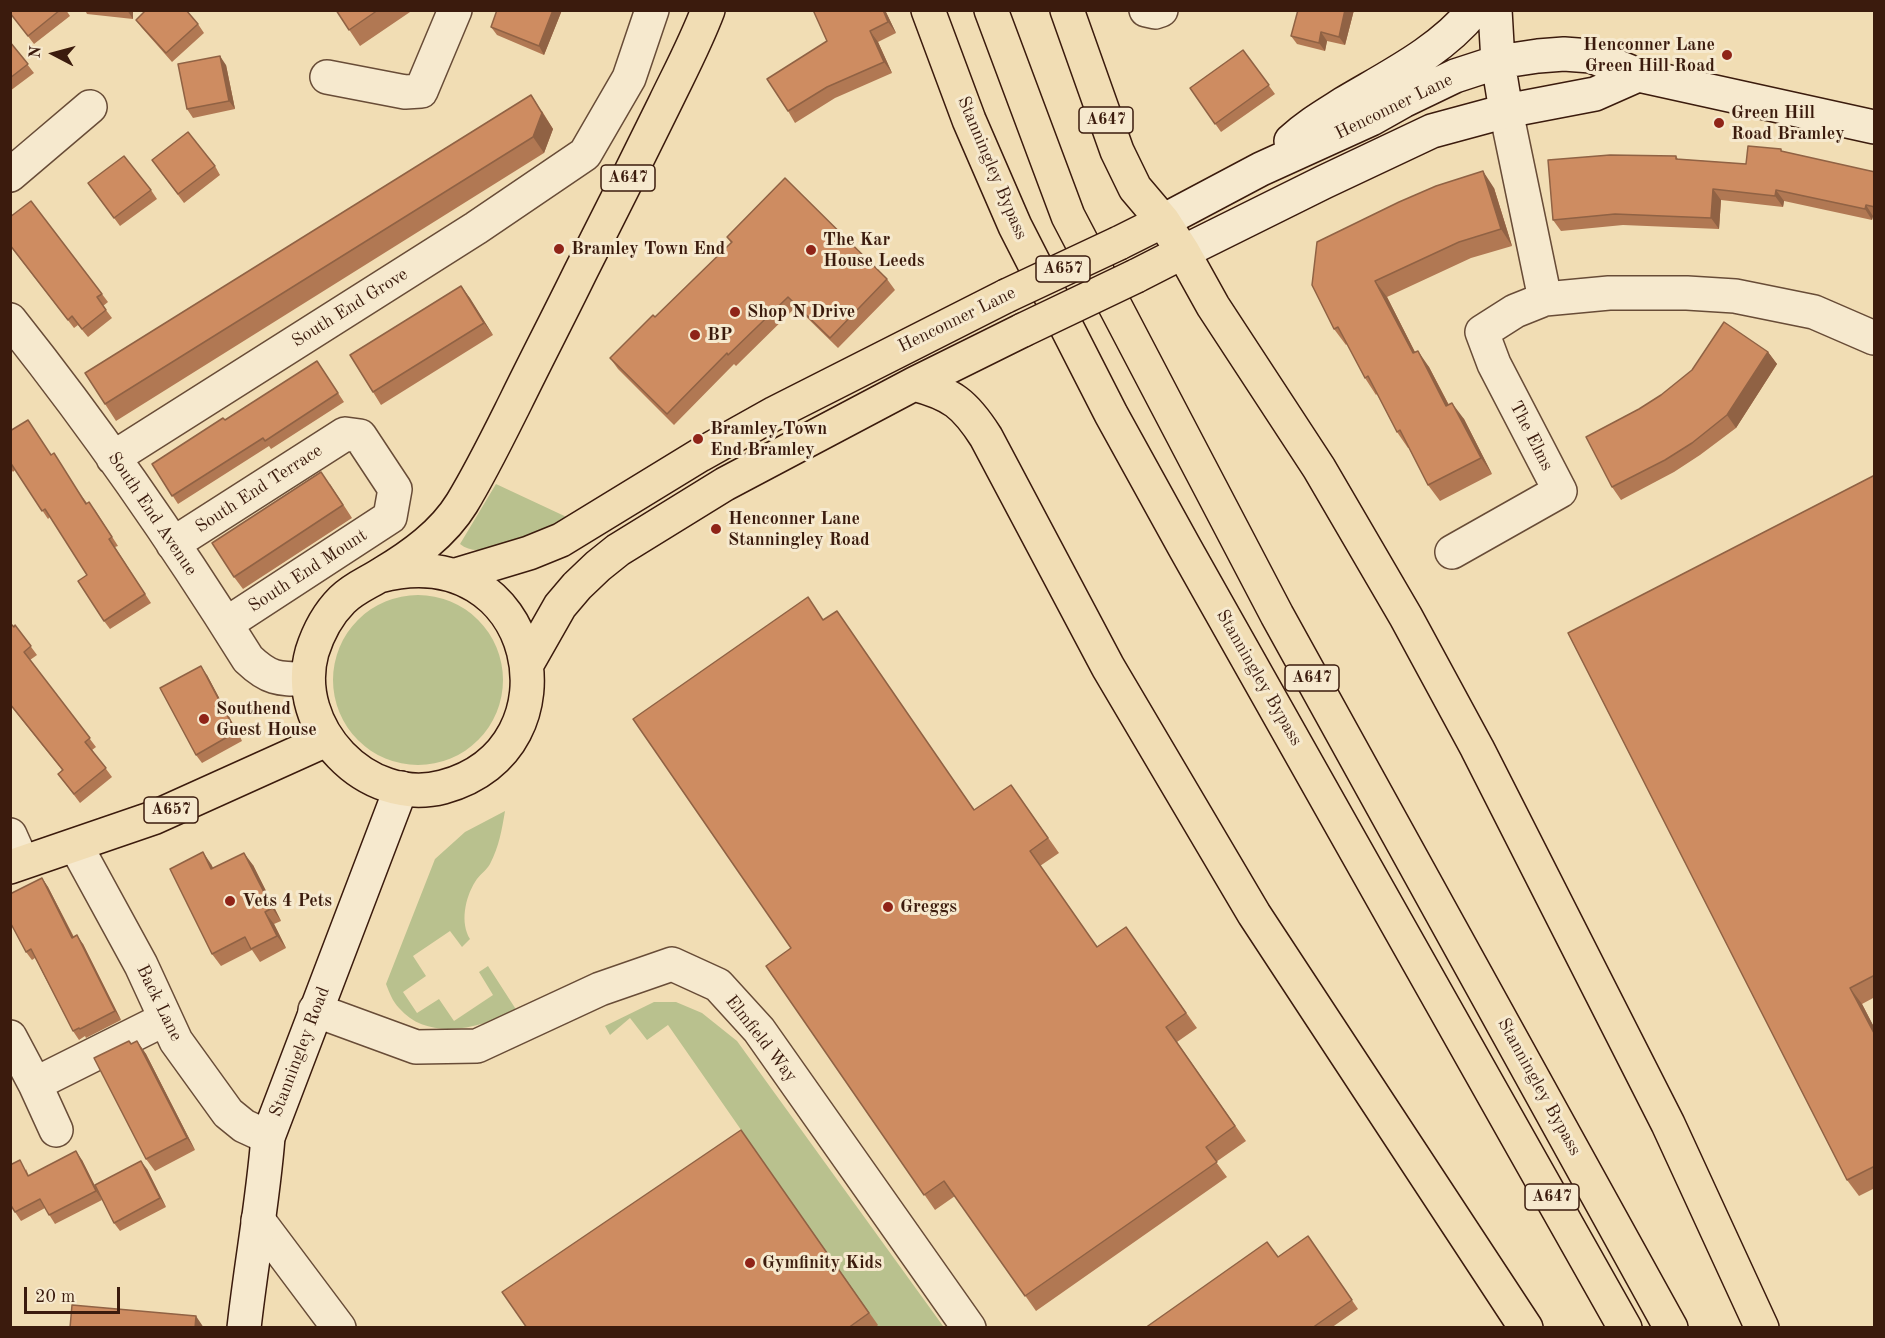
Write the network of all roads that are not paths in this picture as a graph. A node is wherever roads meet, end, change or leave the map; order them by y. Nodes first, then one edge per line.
1 (455, 10) edge
2 (652, 10) edge
3 (708, 10) edge
4 (928, 10) edge
5 (991, 10) edge
6 (1066, 10) edge
7 (1146, 10) edge
8 (1161, 10) edge
9 (1474, 10) edge
10 (1495, 10) edge
11 (1498, 62) junction
12 (1638, 75) junction
13 (327, 77) dead end
14 (90, 106) dead end
15 (1506, 111) junction
16 (1875, 127) edge
17 (1261, 170) junction
18 (10, 175) edge
19 (1163, 221) junction
20 (1183, 252) junction
21 (1545, 299) junction
22 (10, 320) edge
23 (1875, 338) edge
24 (914, 384) junction
25 (345, 434) joint
26 (113, 458) junction
27 (173, 544) junction
28 (1452, 552) dead end
29 (456, 575) junction
30 (380, 576) junction
31 (226, 624) junction
32 (527, 664) junction
33 (308, 679) junction
34 (326, 740) junction
35 (401, 788) junction
36 (76, 846) junction
37 (14, 855) edge
38 (315, 1010) junction
39 (165, 1019) junction
40 (10, 1037) edge
41 (35, 1084) junction
42 (56, 1130) dead end
43 (268, 1137) junction
44 (258, 1220) junction
45 (244, 1328) edge
46 (339, 1328) edge
47 (969, 1328) edge
48 (1526, 1328) edge
49 (1625, 1328) edge
50 (1671, 1328) edge
51 (1762, 1328) edge

1 - 13 street
2 - 26 street, South End Grove
3 - 30 main road, A647
4 - 49 main road, Stanningley Bypass / A647
5 - 50 main road, Stanningley Bypass / A647
6 - 19 main road, A647
7 - 8 street
9 - 17 street
10 - 11 street
11 - 12 street, Henconner Lane
11 - 15 street
11 - 17 street, Henconner Lane
12 - 15 street, Henconner Lane
12 - 16 street, Henconner Lane
14 - 18 street
15 - 20 street, Henconner Lane
15 - 21 street
17 - 19 street, Henconner Lane
19 - 20 main road, A647
19 - 29 main road, Henconner Lane / A657, bridge
20 - 24 main road, bridge
20 - 51 main road, A647
21 - 23 street, The Elms
21 - 28 street, The Elms
22 - 26 street, South End Avenue
24 - 32 main road
24 - 48 main road
25 - 27 street, South End Terrace
25 - 31 street, South End Mount
26 - 27 street, South End Avenue
27 - 31 street, South End Avenue
29 - 30 main road, A657
29 - 32 main road, A657
30 - 33 main road, A657
31 - 33 street, South End Avenue
32 - 35 main road, A657
33 - 34 main road, A657
34 - 35 main road, A657
34 - 36 main road, A657
35 - 38 street, Stanningley Road
36 - 37 main road, A657
36 - 39 street, Back Lane
38 - 43 street, Stanningley Road
38 - 47 street, Elmfield Way
39 - 41 street
39 - 43 street, Back Lane
40 - 41 street
41 - 42 street
43 - 44 street, Stanningley Road
44 - 45 street, Stanningley Road
44 - 46 street

